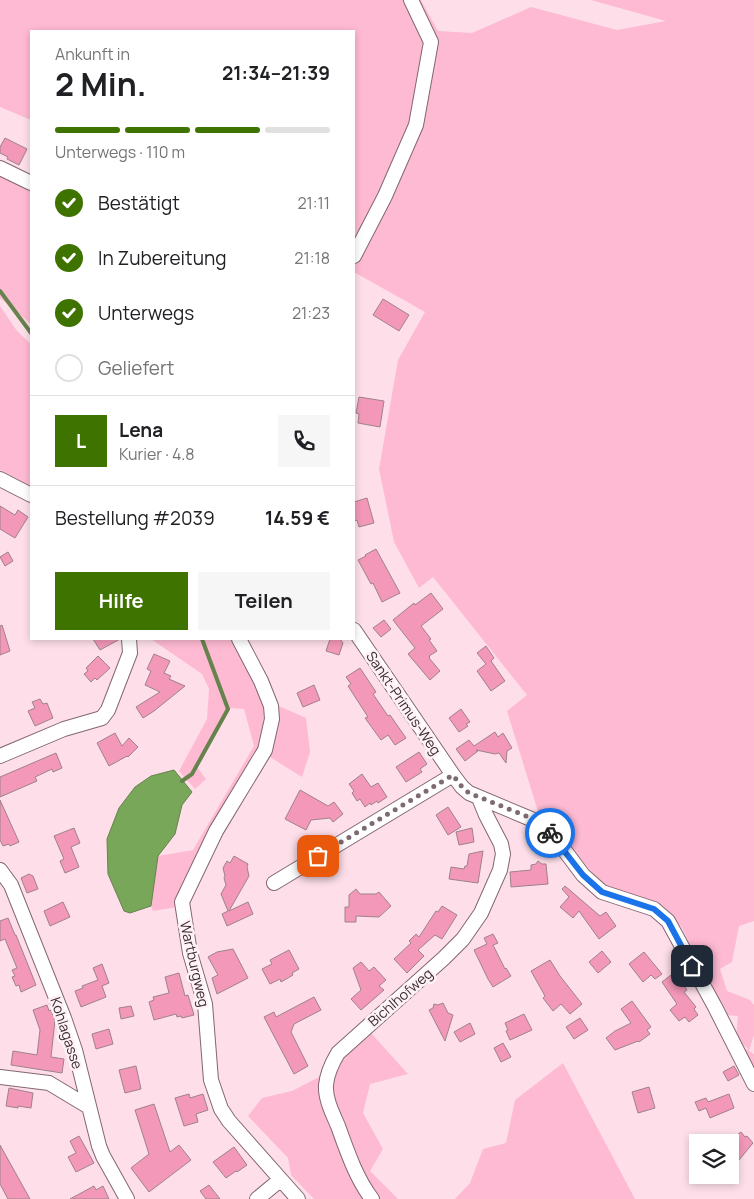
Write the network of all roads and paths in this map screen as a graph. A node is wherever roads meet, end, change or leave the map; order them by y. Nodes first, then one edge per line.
1 (410, 0) edge
2 (0, 168) edge
3 (30, 183) edge
4 (355, 254) edge
5 (0, 479) edge
6 (30, 494) edge
7 (355, 631) edge
8 (129, 640) edge
9 (240, 640) edge
10 (0, 756) edge
11 (453, 775) junction
12 (479, 798) junction
13 (0, 870) edge
14 (274, 883) dead end
15 (0, 1077) edge
16 (754, 1084) edge
17 (89, 1107) junction
18 (280, 1180) junction
19 (128, 1199) edge
20 (257, 1199) edge
21 (298, 1199) edge
22 (372, 1199) edge

1 - 4 street
2 - 3 street
5 - 6 street
7 - 11 street, Sankt-Primus-Weg
8 - 10 street
9 - 18 street, Wartburgweg
11 - 12 street, Sankt-Primus-Weg
11 - 14 street
12 - 16 street, Sankt-Primus-Weg
12 - 22 street, Bichlhofweg
13 - 17 street, Kohlagasse
15 - 17 street
17 - 19 street, Kohlagasse
18 - 20 street
18 - 21 street, Wartburgweg

